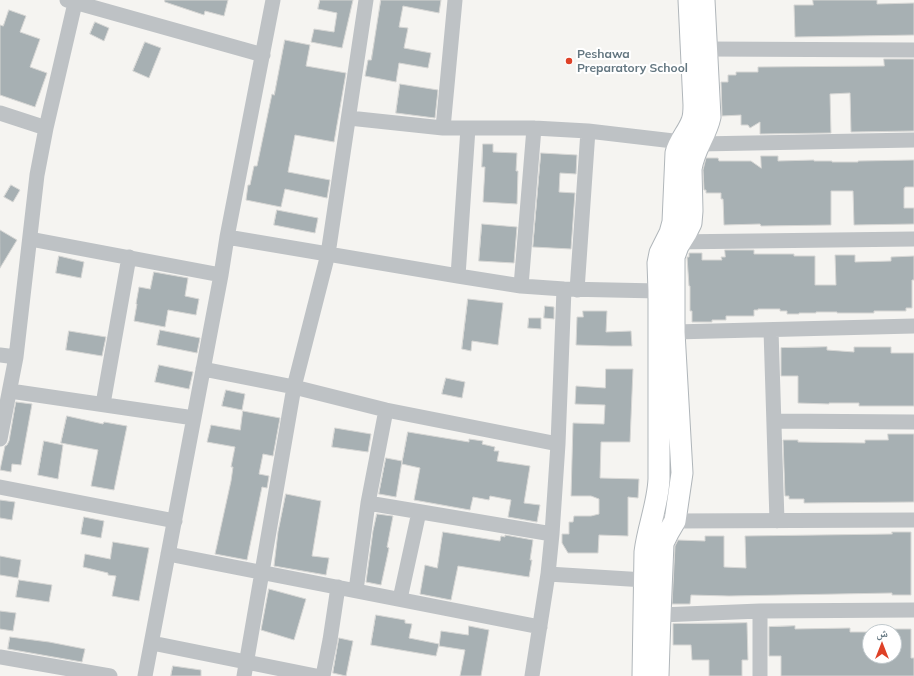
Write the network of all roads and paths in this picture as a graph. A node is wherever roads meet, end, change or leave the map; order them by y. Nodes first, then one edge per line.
1 (273, 0) edge
2 (366, 0) edge
3 (455, 0) edge
4 (689, 0) edge
5 (704, 0) edge
6 (71, 1) edge
7 (707, 49) junction
8 (914, 50) edge
9 (262, 55) junction
10 (0, 112) edge
11 (349, 118) junction
12 (46, 128) junction
13 (443, 128) junction
14 (468, 128) junction
15 (534, 128) junction
16 (588, 131) junction
17 (914, 140) edge
18 (690, 143) junction
19 (227, 237) junction
20 (30, 239) junction
21 (914, 239) edge
22 (673, 242) junction
23 (328, 254) junction
24 (129, 257) junction
25 (221, 275) junction
26 (458, 276) junction
27 (520, 286) junction
28 (571, 290) junction
29 (659, 291) junction
30 (914, 326) edge
31 (771, 330) junction
32 (674, 332) junction
33 (0, 355) edge
34 (16, 357) junction
35 (203, 369) junction
36 (294, 387) junction
37 (10, 391) junction
38 (104, 404) junction
39 (386, 410) junction
40 (194, 418) junction
41 (774, 421) junction
42 (914, 422) edge
43 (0, 439) edge
44 (558, 444) junction
45 (0, 488) edge
46 (368, 503) junction
47 (419, 512) junction
48 (914, 520) edge
49 (175, 521) junction
50 (675, 521) junction
51 (777, 521) junction
52 (652, 522) junction
53 (552, 534) junction
54 (168, 554) junction
55 (262, 572) junction
56 (548, 574) junction
57 (645, 580) junction
58 (338, 587) junction
59 (356, 590) junction
60 (400, 600) junction
61 (914, 610) edge
62 (760, 612) junction
63 (660, 615) junction
64 (540, 627) junction
65 (152, 644) junction
66 (0, 657) edge
67 (245, 669) edge
68 (110, 676) edge
69 (146, 676) edge
70 (316, 676) edge
71 (323, 676) edge
72 (532, 676) edge
73 (643, 676) edge
74 (658, 676) edge
75 (760, 676) edge

1 - 9 street
2 - 11 street
3 - 13 street
4 - 18 street
5 - 7 street
6 - 9 street
6 - 12 street
7 - 8 street
7 - 18 street
9 - 19 street
10 - 12 street
11 - 13 street
11 - 23 street
12 - 20 street
13 - 14 street
14 - 15 street
14 - 26 street
15 - 16 street
15 - 27 street
16 - 18 street
16 - 28 street
17 - 18 street
18 - 22 street
19 - 23 street
19 - 25 street
20 - 24 street
20 - 34 street
21 - 22 street
22 - 29 street
22 - 32 street
23 - 26 street
23 - 36 street
24 - 25 street
24 - 38 street
25 - 35 street
26 - 27 street
27 - 28 street
28 - 29 street
28 - 44 street
29 - 52 street
30 - 31 street
31 - 32 street
31 - 41 street
32 - 50 street
33 - 34 street
34 - 37 street
35 - 36 street
35 - 40 street
36 - 39 street
36 - 55 street
37 - 38 street
37 - 43 street
38 - 40 street
39 - 44 street
39 - 46 street
40 - 49 street
41 - 42 street
41 - 51 street
44 - 53 street
45 - 49 street
46 - 47 street
46 - 59 street
47 - 53 street
47 - 60 street
48 - 51 street
49 - 54 street
50 - 51 street
50 - 52 street
50 - 63 street
52 - 57 street
53 - 56 street
54 - 55 street
54 - 65 street
55 - 58 street
55 - 67 street
56 - 57 street
56 - 64 street
57 - 73 street
58 - 59 street
58 - 71 street
59 - 60 street
60 - 64 street
61 - 62 street
62 - 63 street
62 - 75 street
63 - 74 street
64 - 72 street
65 - 67 street
65 - 69 street
66 - 68 street
67 - 70 street

